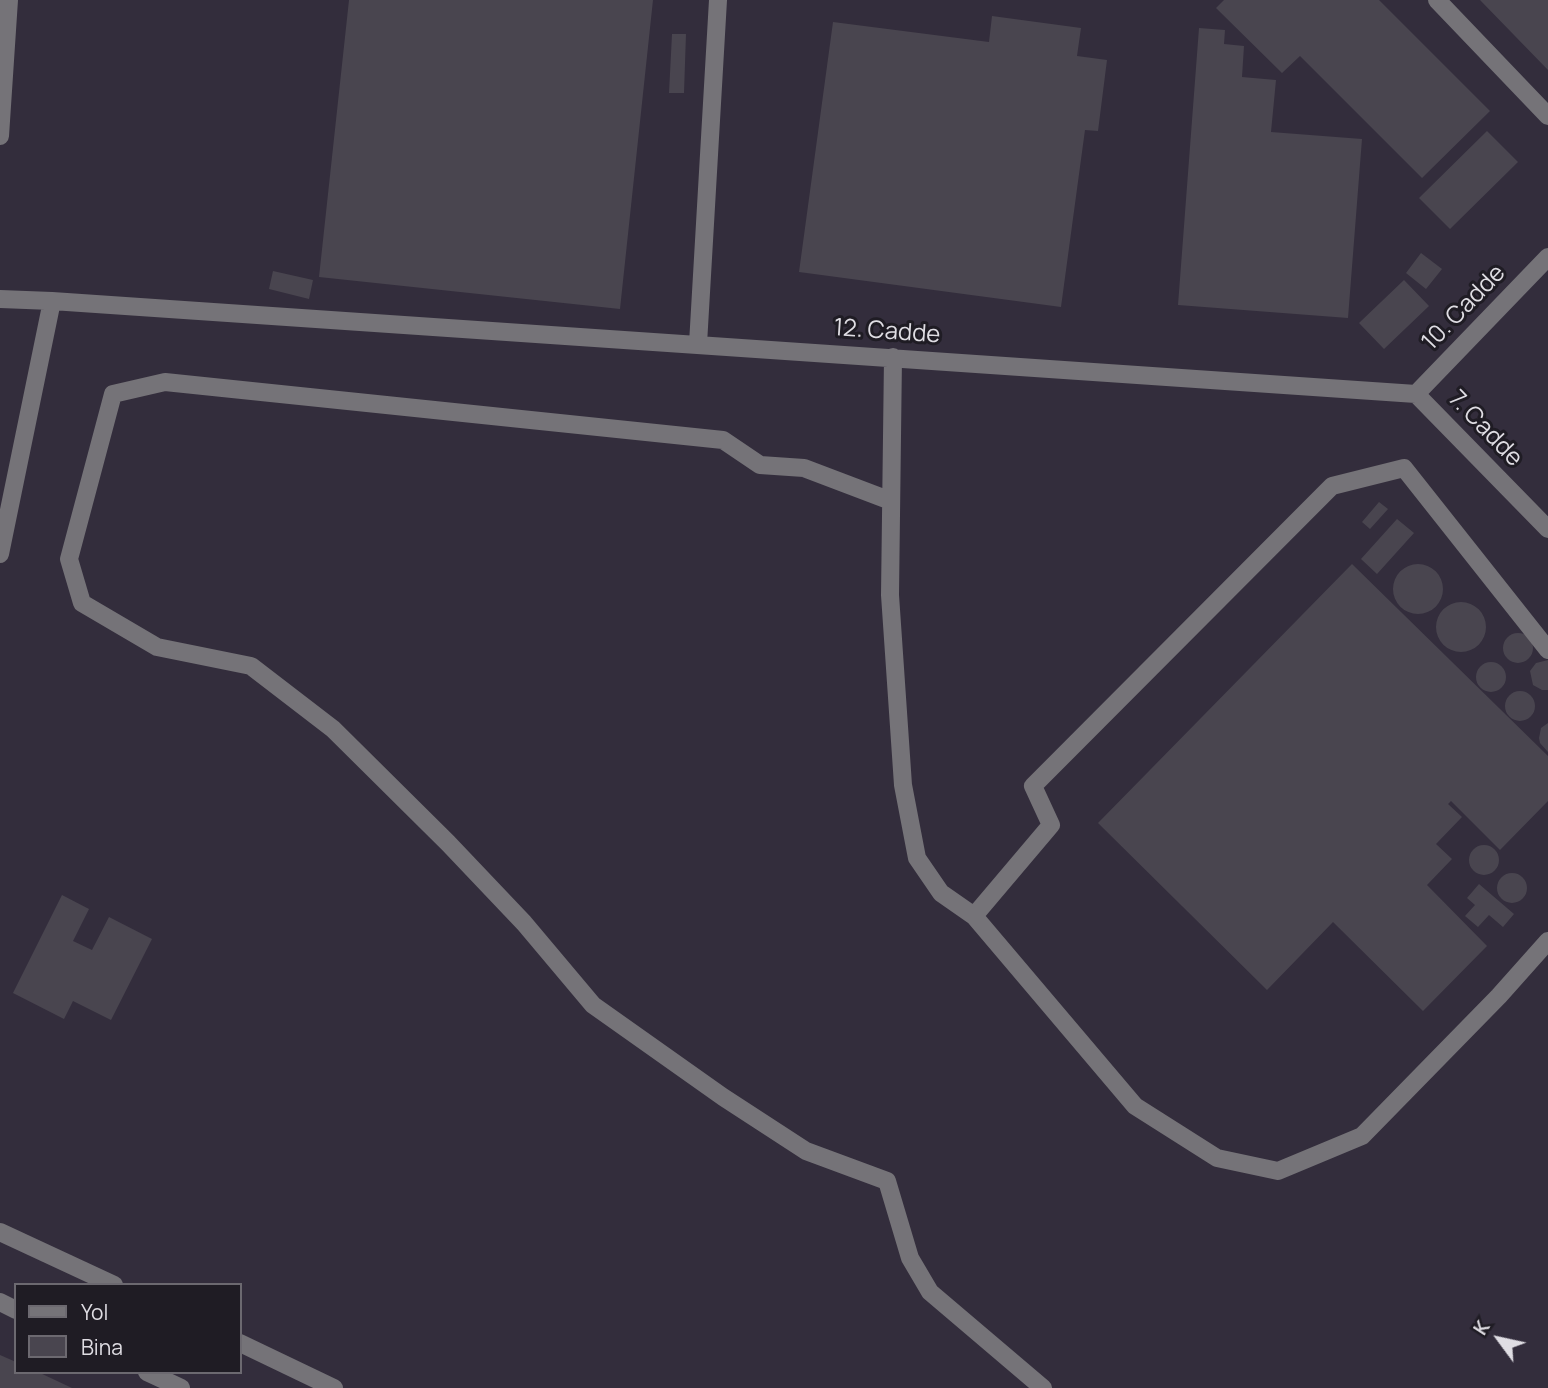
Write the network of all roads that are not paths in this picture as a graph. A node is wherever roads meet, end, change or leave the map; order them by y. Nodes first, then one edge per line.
1 (9, 0) edge
2 (718, 0) edge
3 (1437, 0) edge
4 (2, 69) edge
5 (1548, 116) edge
6 (0, 136) edge
7 (1548, 257) edge
8 (0, 299) edge
9 (52, 301) junction
10 (698, 344) junction
11 (893, 358) junction
12 (1416, 394) junction
13 (891, 501) junction
14 (1548, 529) edge
15 (0, 554) edge
16 (1548, 650) edge
17 (974, 916) junction
18 (1548, 941) edge
19 (0, 1232) edge
20 (110, 1283) edge
21 (242, 1344) edge
22 (151, 1374) edge
23 (181, 1388) edge
24 (334, 1388) edge
25 (1043, 1388) edge

1 - 4 lane
2 - 10 lane
3 - 5 lane
4 - 6 lane
7 - 12 lane, 10. Cadde
8 - 9 lane, 12. Cadde
9 - 10 lane, 12. Cadde
9 - 15 lane
10 - 11 lane, 12. Cadde
11 - 12 lane, 12. Cadde
11 - 13 lane
12 - 14 lane, 7. Cadde
13 - 17 lane
13 - 25 lane
16 - 17 lane
17 - 18 lane
19 - 20 lane
21 - 24 lane
22 - 23 lane

